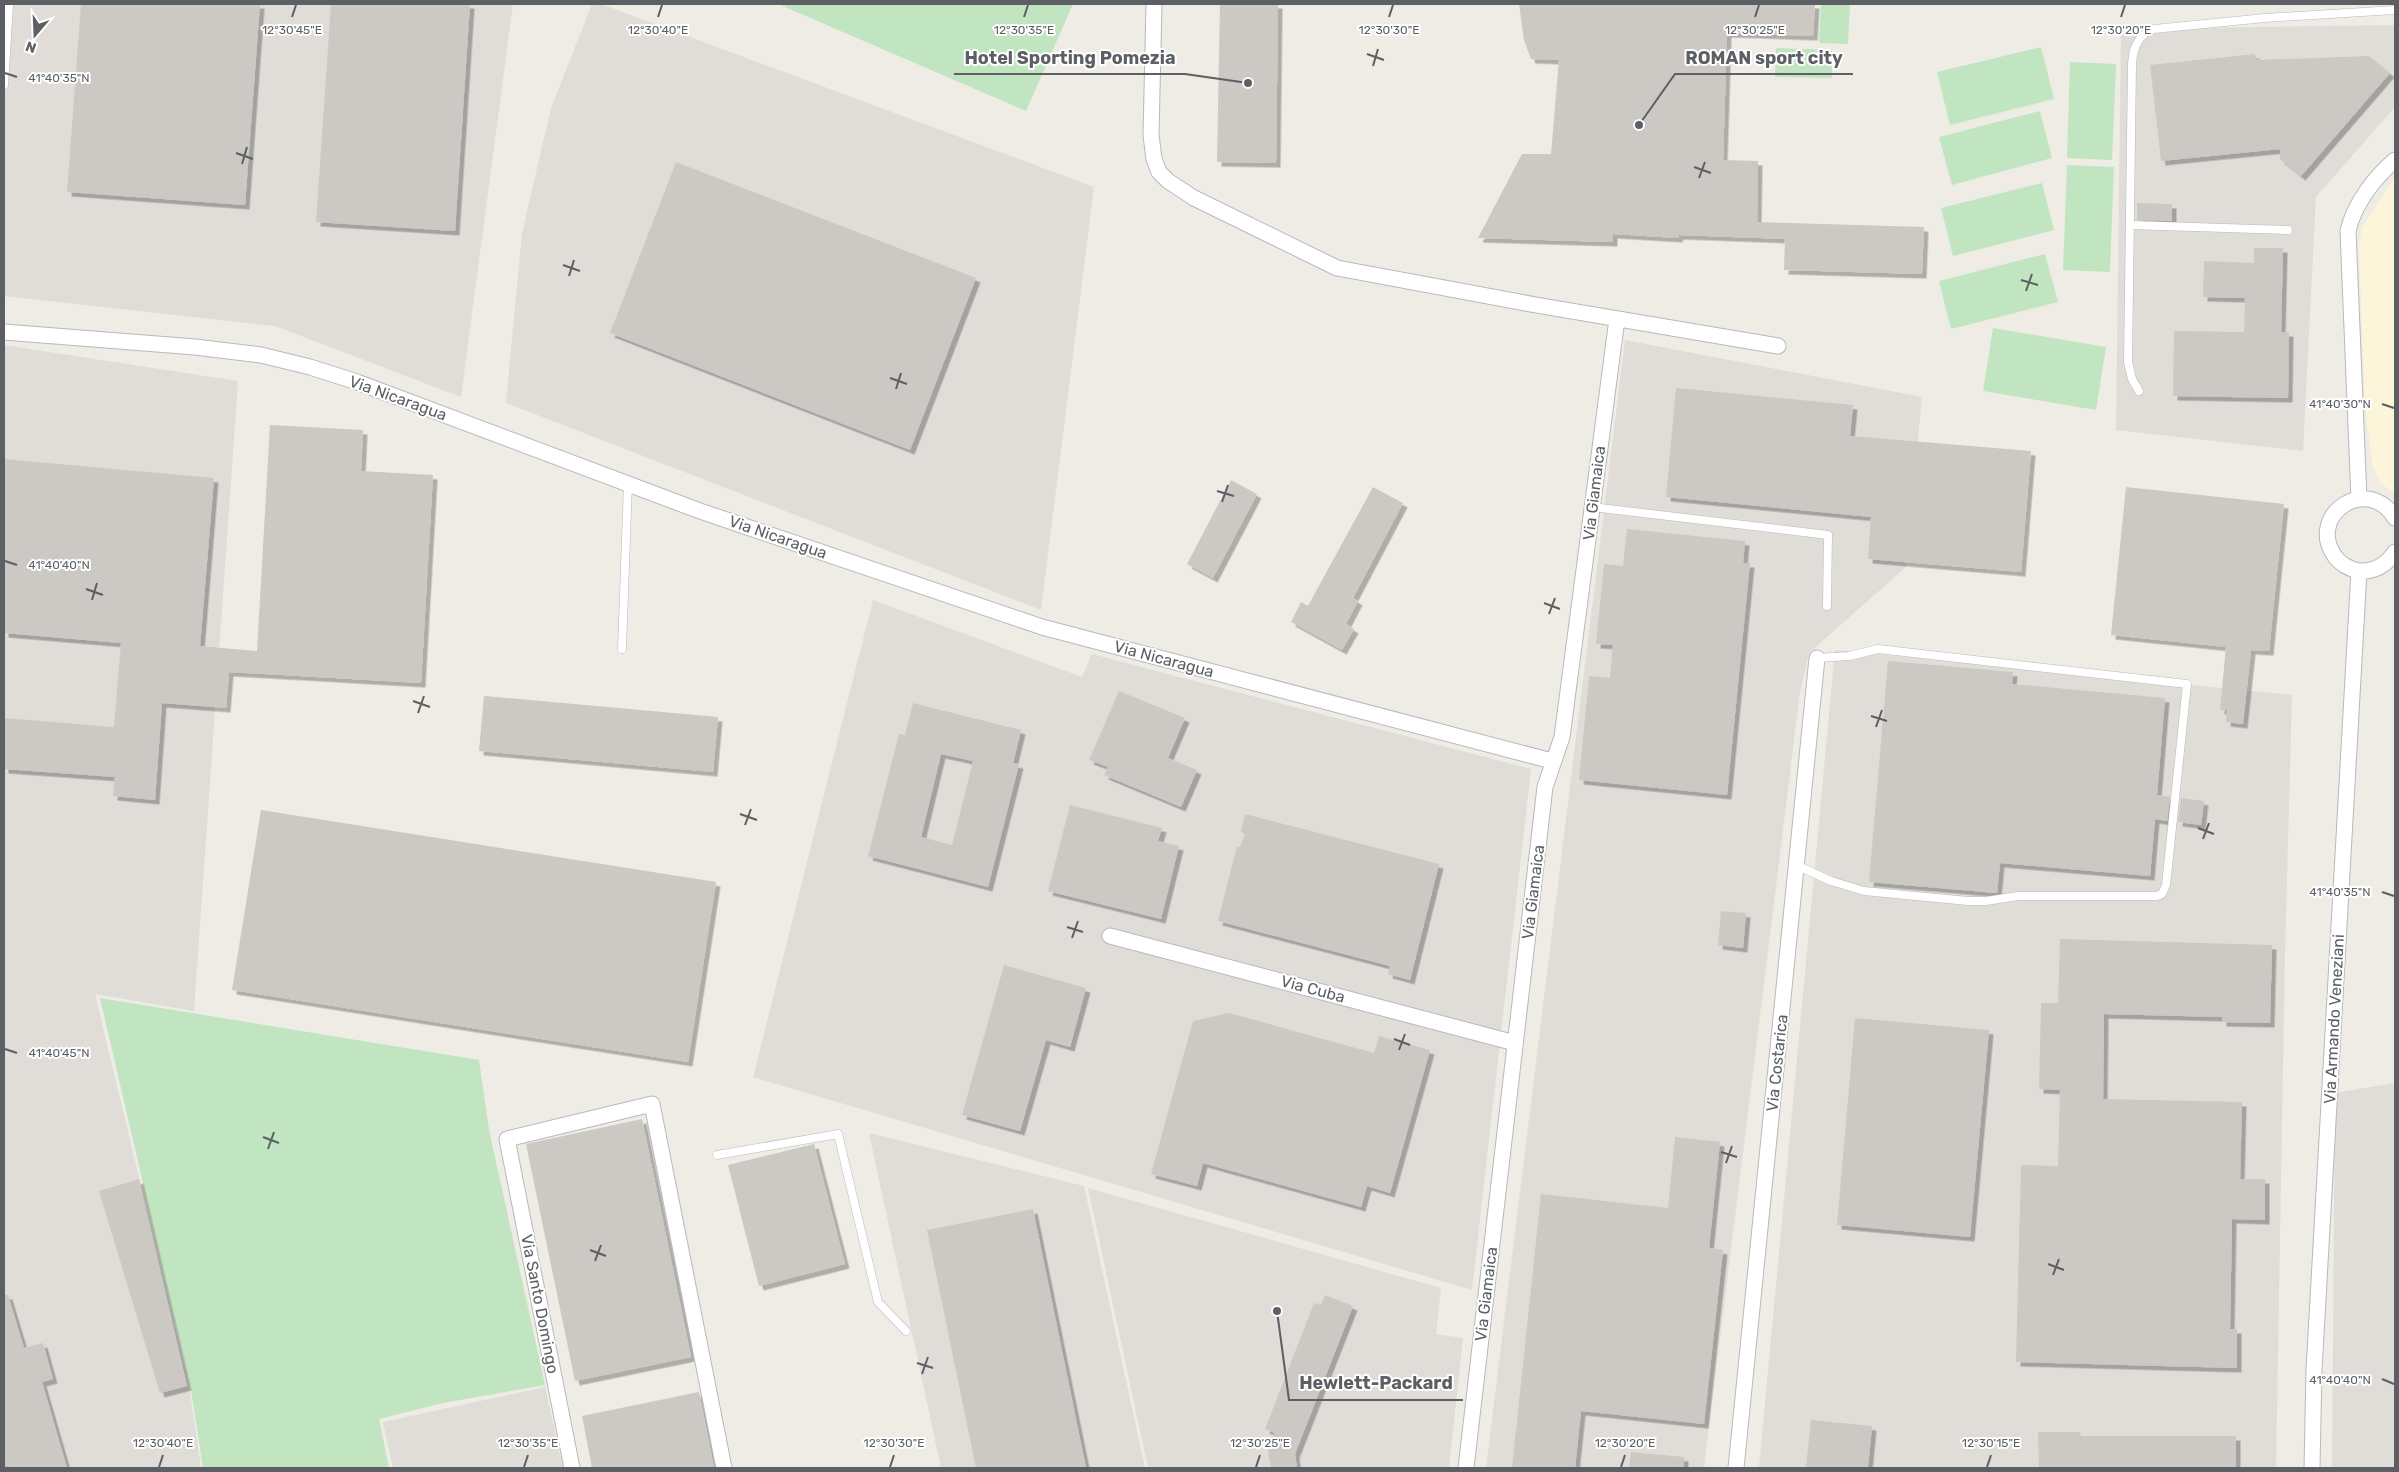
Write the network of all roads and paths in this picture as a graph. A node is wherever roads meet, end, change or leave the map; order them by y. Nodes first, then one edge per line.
1 (9, 4) edge
2 (1154, 4) edge
3 (2395, 10) edge
4 (4, 85) edge
5 (2395, 160) edge
6 (2130, 225) junction
7 (2288, 230) dead end
8 (1617, 319) junction
9 (4, 332) edge
10 (1778, 346) dead end
11 (2139, 391) dead end
12 (628, 483) junction
13 (2358, 499) junction
14 (1592, 507) junction
15 (2395, 518) edge
16 (2395, 552) edge
17 (2359, 570) junction
18 (1827, 606) dead end
19 (622, 649) dead end
20 (1817, 658) joint
21 (1552, 761) junction
22 (1796, 865) junction
23 (1110, 936) dead end
24 (1515, 1043) junction
25 (717, 1155) dead end
26 (906, 1331) dead end
27 (572, 1468) edge
28 (724, 1468) edge
29 (1466, 1468) edge
30 (1736, 1468) edge
31 (2312, 1468) edge

1 - 4 lane
2 - 8 street
3 - 6 lane
5 - 13 street
6 - 7 lane
6 - 11 lane
8 - 10 street
8 - 14 street, Via Giamaica
9 - 12 street, Via Nicaragua
12 - 19 lane
12 - 21 street, Via Nicaragua
13 - 15 street
13 - 17 street
14 - 18 lane
14 - 21 street, Via Giamaica
16 - 17 street
17 - 31 street, Via Armando Veneziani
20 - 22 street, Via Costarica
20 - 22 lane
21 - 24 street, Via Giamaica
22 - 30 street, Via Costarica
23 - 24 street, Via Cuba
24 - 29 street, Via Giamaica
25 - 26 lane
27 - 28 street, Via Santo Domingo

